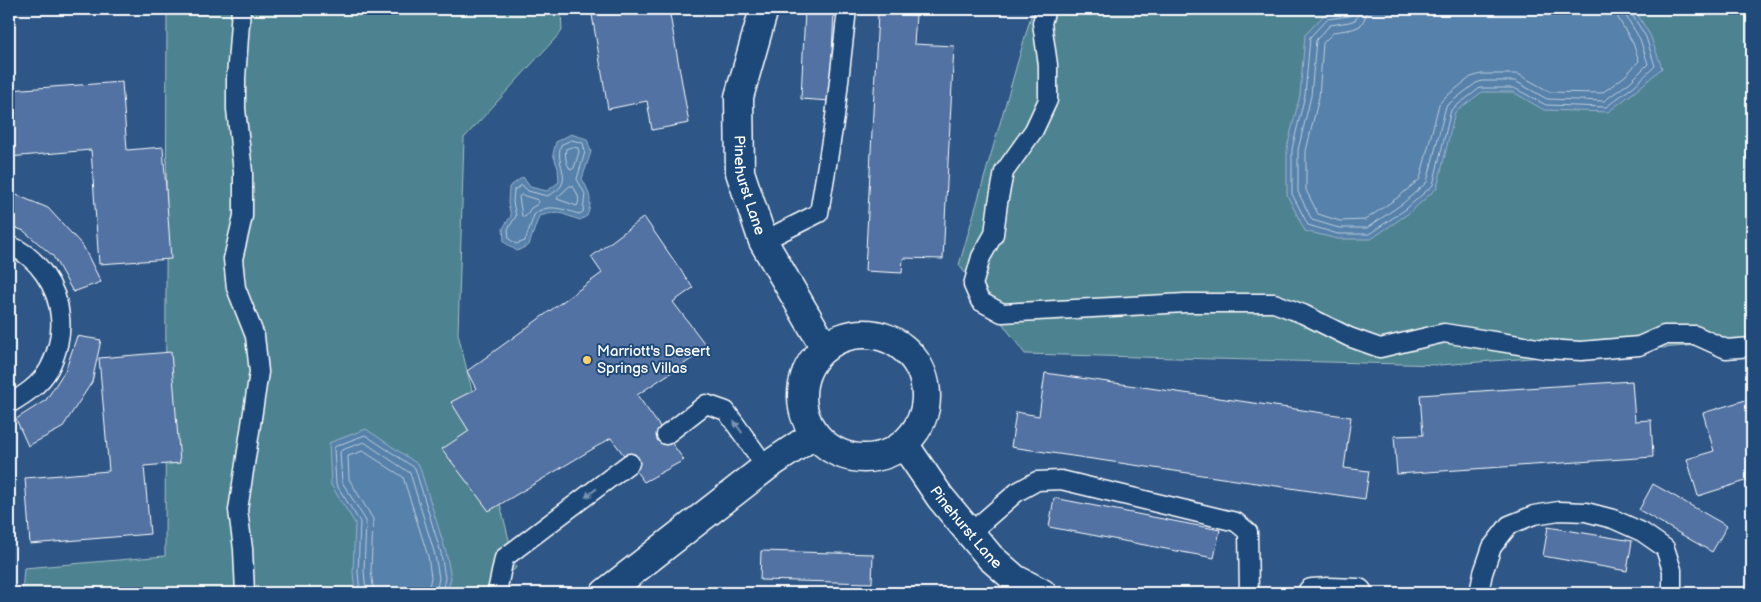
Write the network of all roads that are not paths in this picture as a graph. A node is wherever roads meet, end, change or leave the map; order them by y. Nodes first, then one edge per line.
1 (241, 9) edge
2 (764, 9) edge
3 (846, 9) edge
4 (1046, 9) edge
5 (763, 240) junction
6 (9, 245) edge
7 (1752, 347) edge
8 (825, 348) junction
9 (9, 404) edge
10 (815, 434) junction
11 (666, 435) dead end
12 (904, 444) junction
13 (630, 463) dead end
14 (766, 467) junction
15 (970, 533) junction
16 (245, 593) edge
17 (501, 593) edge
18 (605, 593) edge
19 (1042, 593) edge
20 (1249, 593) edge
21 (1312, 593) edge
22 (1358, 593) edge
23 (1479, 593) edge
24 (1672, 593) edge

1 - 16 lane
2 - 5 street, Pinehurst Lane
3 - 5 lane
4 - 7 lane
5 - 8 street, Pinehurst Lane
6 - 9 lane
8 - 10 street
8 - 12 street
10 - 12 street
10 - 14 street
14 -> 11 lane
12 - 15 street, Pinehurst Lane
13 -> 17 lane
14 - 18 street
15 - 19 street, Pinehurst Lane
15 - 20 lane
21 - 22 street
23 - 24 lane

